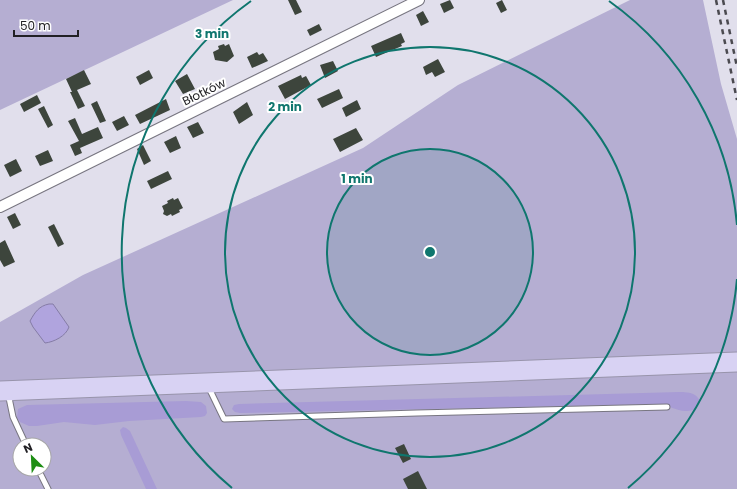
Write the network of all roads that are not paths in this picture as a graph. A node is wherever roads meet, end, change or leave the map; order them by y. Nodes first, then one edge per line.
1 (419, 0) edge
2 (0, 207) edge
3 (737, 362) edge
4 (207, 383) junction
5 (4, 390) edge
6 (667, 408) dead end
7 (22, 437) edge
8 (42, 477) edge
9 (48, 489) edge

1 - 2 street, Błotków
3 - 4 highway
4 - 5 highway
4 - 6 lane
5 - 7 lane
8 - 9 lane

